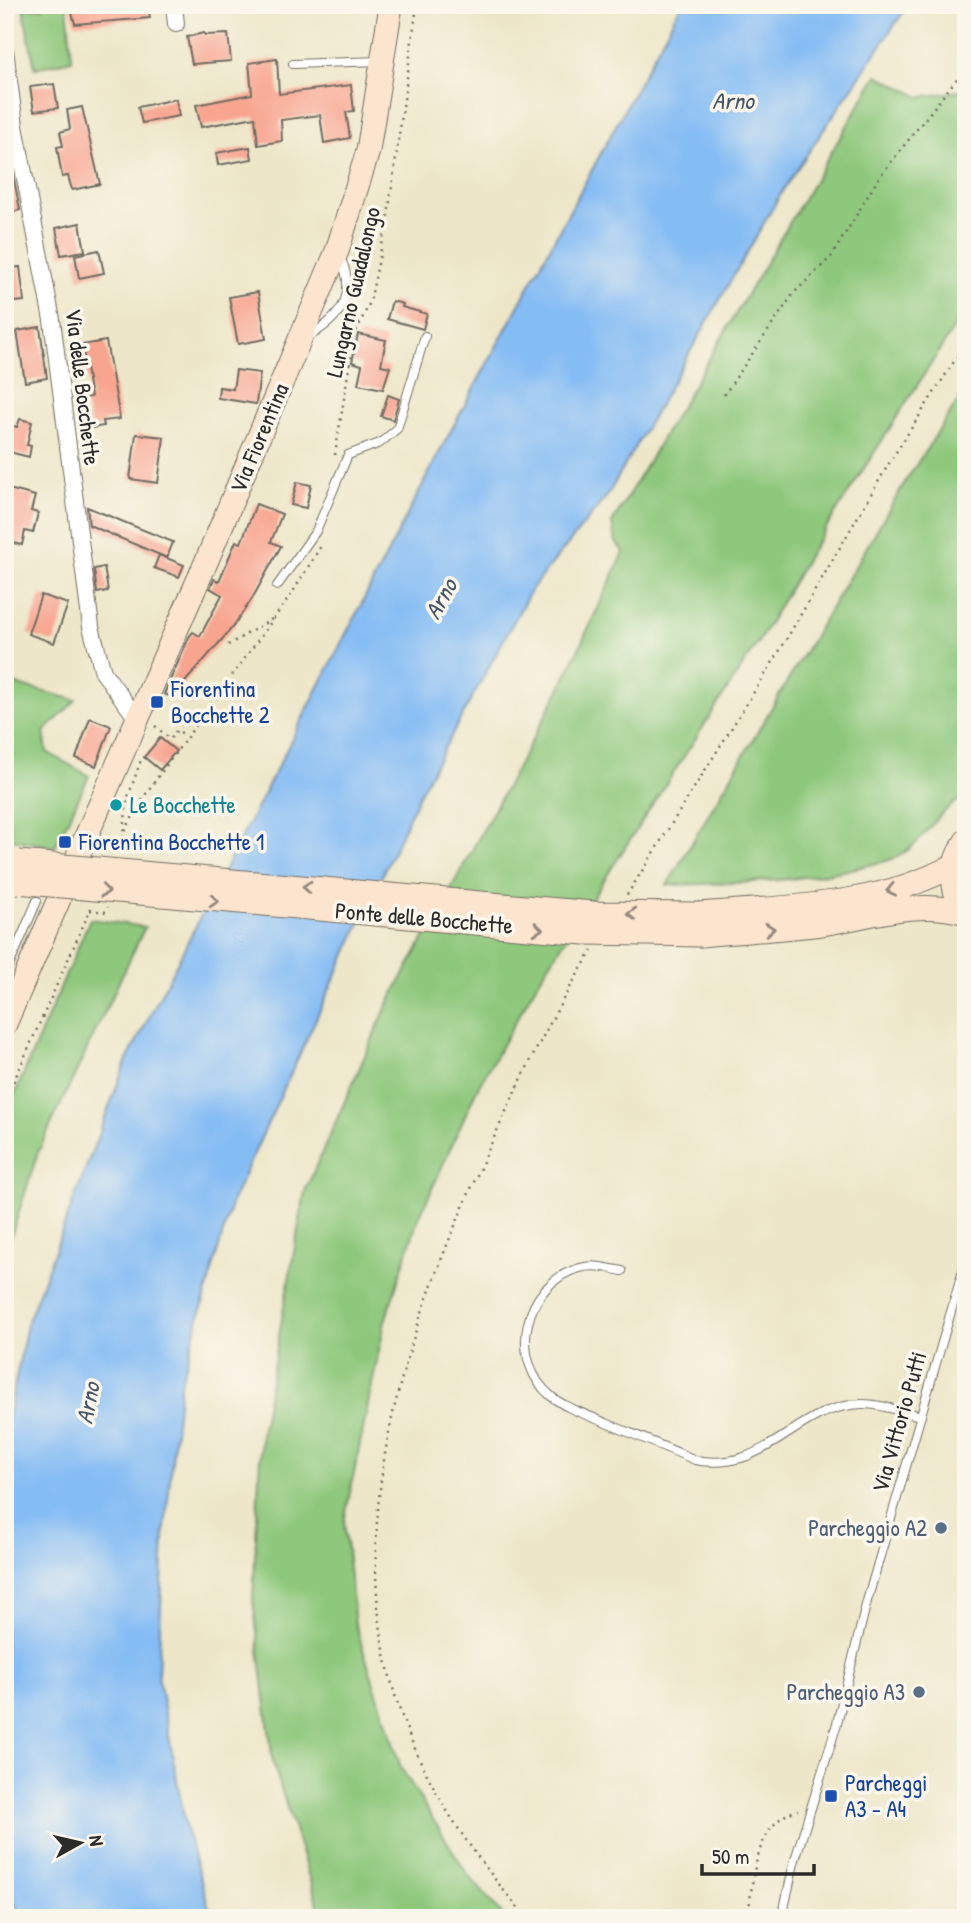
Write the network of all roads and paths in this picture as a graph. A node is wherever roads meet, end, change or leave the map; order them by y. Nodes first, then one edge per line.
1 (174, 5) edge
2 (391, 5) edge
3 (417, 5) edge
4 (176, 24) dead end
5 (5, 50) edge
6 (383, 61) junction
7 (293, 64) dead end
8 (966, 68) edge
9 (337, 251) junction
10 (345, 300) junction
11 (425, 336) dead end
12 (300, 342) junction
13 (966, 343) edge
14 (348, 366) junction
15 (724, 395) dead end
16 (333, 464) dead end
17 (277, 586) dead end
18 (228, 645) dead end
19 (144, 728) junction
20 (186, 737) junction
21 (144, 749) dead end
22 (124, 834) junction
23 (966, 841) edge
24 (118, 852) dead end
25 (78, 855) dead end
26 (10, 859) edge
27 (954, 865) junction
28 (5, 881) edge
29 (148, 885) junction
30 (48, 900) joint
31 (622, 902) dead end
32 (93, 904) dead end
33 (966, 912) edge
34 (701, 924) junction
35 (5, 947) edge
36 (593, 949) dead end
37 (15, 950) junction
38 (5, 975) edge
39 (5, 1024) edge
40 (5, 1101) edge
41 (966, 1260) edge
42 (622, 1271) dead end
43 (921, 1416) junction
44 (811, 1806) junction
45 (527, 1918) edge
46 (748, 1918) edge
47 (782, 1918) edge

1 - 4 street
2 - 6 main road, Via Fiorentina
3 - 14 path, Lungarno Guadalongo
5 - 19 street, Via delle Bocchette
6 - 7 lane
6 - 9 main road, Via Fiorentina
8 - 15 path
9 - 10 lane
9 - 12 main road, Via Fiorentina
10 - 12 lane
10 - 14 path
11 - 17 lane
12 - 19 main road, Via Fiorentina
13 - 31 path
14 - 16 path, Lungarno Guadalongo
18 - 20 path
19 - 20 path
19 - 25 main road, Via Fiorentina
20 - 22 path
21 - 22 path
22 - 24 path
23 - 27 main road
26 - 29 main road, bridge
27 - 33 main road
27 -> 34 main road
28 -> 29 main road, bridge
29 - 34 main road, Ponte delle Bocchette, bridge
30 - 37 lane
30 - 39 main road
32 - 40 path
34 -> 33 main road
35 - 37 lane
36 - 45 path
37 - 38 lane
41 - 43 lane, Via Vittorio Putti
42 - 43 lane
43 - 44 lane, Via Vittorio Putti
44 - 46 path
44 - 47 lane, Via Vittorio Putti

